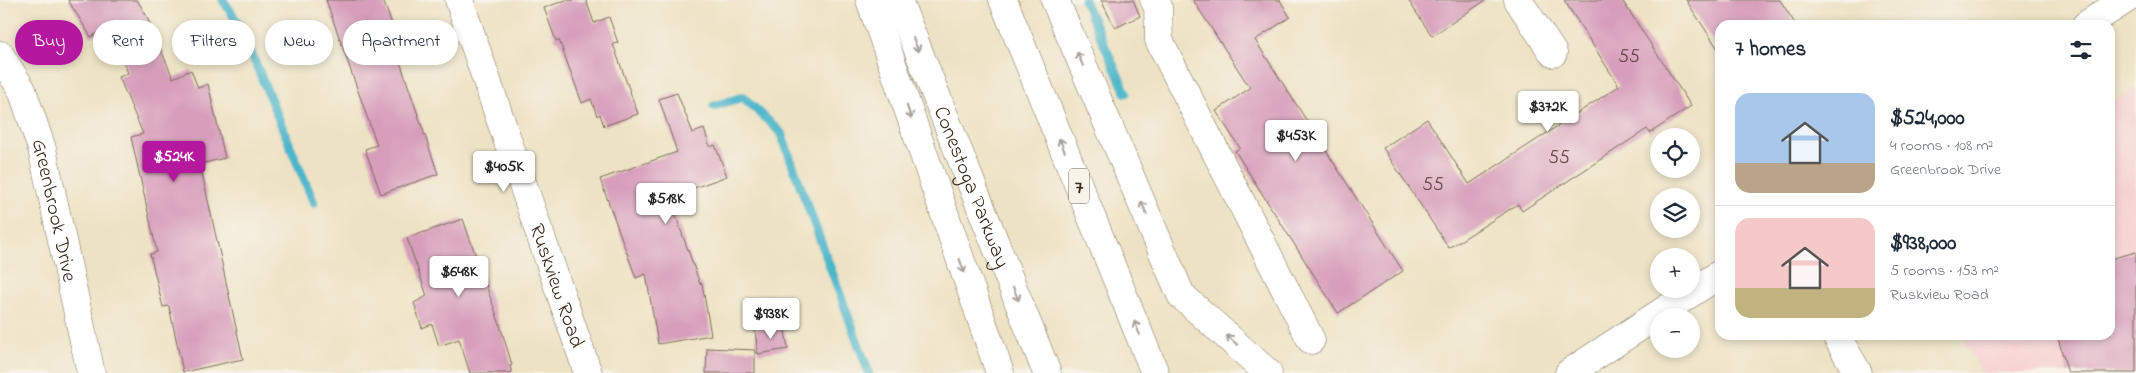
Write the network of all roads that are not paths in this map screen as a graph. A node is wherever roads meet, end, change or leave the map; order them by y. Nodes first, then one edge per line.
1 (459, 0) edge
2 (870, 0) edge
3 (898, 0) edge
4 (1003, 0) edge
5 (1055, 0) edge
6 (1154, 0) edge
7 (1518, 0) edge
8 (2125, 0) edge
9 (2094, 20) edge
10 (1553, 53) dead end
11 (0, 55) edge
12 (1715, 277) edge
13 (1311, 340) dead end
14 (1839, 340) edge
15 (1154, 366) edge
16 (91, 373) edge
17 (588, 373) edge
18 (1000, 373) edge
19 (1048, 373) edge
20 (1268, 373) edge
21 (1569, 373) edge
22 (1858, 373) edge

1 - 17 main road, Ruskview Road
2 -> 18 main road
3 -> 19 main road, Conestoga Parkway
15 -> 4 main road, 7
20 -> 5 main road
6 - 13 main road
7 - 10 main road
8 - 9 main road
11 - 16 main road, Greenbrook Drive
12 - 21 main road
14 - 22 main road

